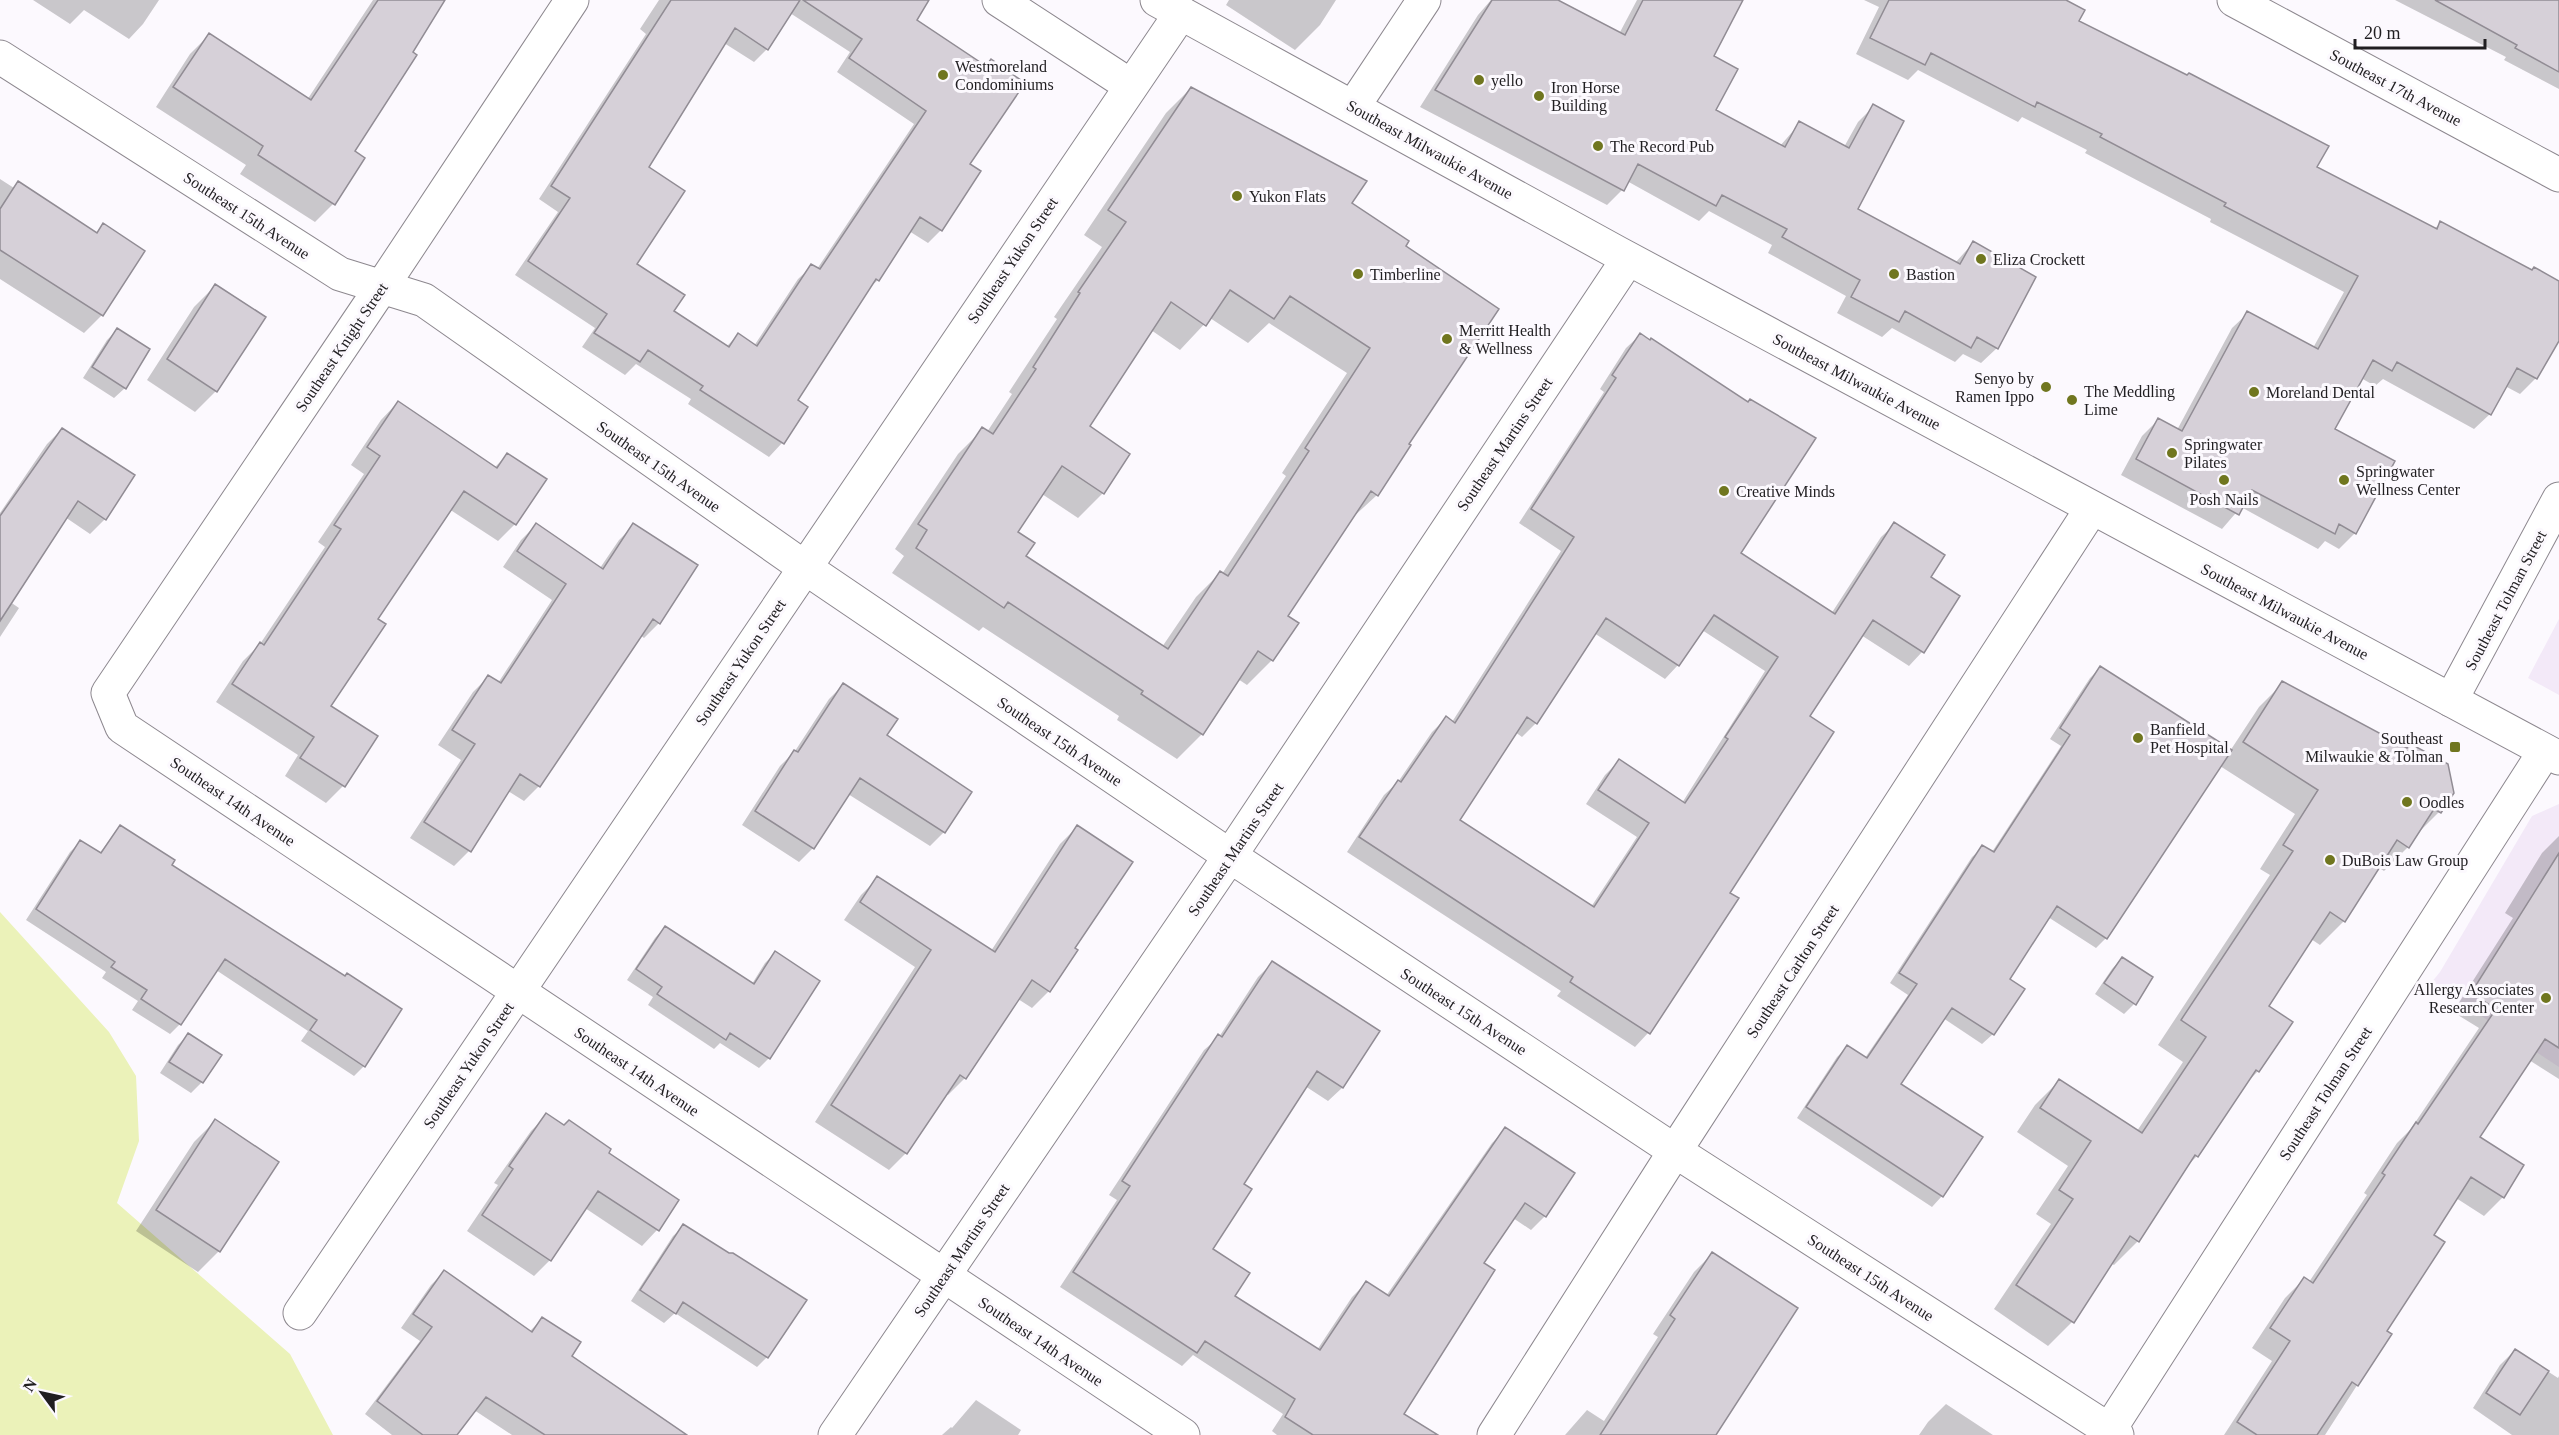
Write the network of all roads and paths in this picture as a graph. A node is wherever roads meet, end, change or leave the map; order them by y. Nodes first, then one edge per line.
1 (572, 0) edge
2 (999, 0) edge
3 (1424, 0) edge
4 (2234, 0) edge
5 (1169, 7) edge
6 (0, 57) edge
7 (1131, 86) junction
8 (1353, 107) junction
9 (2559, 175) edge
10 (1628, 258) junction
11 (381, 288) junction
12 (2559, 499) edge
13 (2092, 508) junction
14 (804, 567) junction
15 (108, 693) joint
16 (2451, 700) junction
17 (2552, 754) edge
18 (1230, 856) junction
19 (518, 992) junction
20 (1675, 1151) junction
21 (944, 1276) junction
22 (300, 1313) dead end
23 (2111, 1433) edge
24 (835, 1435) edge
25 (1183, 1435) edge
26 (1494, 1435) edge

1 - 11 street, Southeast Knight Street
2 - 7 street
3 - 8 street
4 - 9 street, Southeast 17th Avenue
5 - 7 street, Southeast Yukon Street
5 - 8 street, Southeast Milwaukie Avenue
6 - 11 street, Southeast 15th Avenue
7 - 14 street, Southeast Yukon Street
8 - 10 street, Southeast Milwaukie Avenue
10 - 13 street, Southeast Milwaukie Avenue
10 - 18 street, Southeast Martins Street
11 - 14 street, Southeast 15th Avenue
11 - 15 street, Southeast Knight Street
12 - 16 street, Southeast Tolman Street
13 - 16 street, Southeast Milwaukie Avenue
13 - 20 street, Southeast Carlton Street
14 - 18 street, Southeast 15th Avenue
14 - 19 street, Southeast Yukon Street
15 - 19 street, Southeast 14th Avenue
16 - 17 street, Southeast Milwaukie Avenue
17 - 23 street, Southeast Tolman Street
18 - 20 street, Southeast 15th Avenue
18 - 21 street, Southeast Martins Street
19 - 21 street, Southeast 14th Avenue
19 - 22 street, Southeast Yukon Street
20 - 23 street, Southeast 15th Avenue
20 - 26 street, Southeast Carlton Street
21 - 24 street, Southeast Martins Street
21 - 25 street, Southeast 14th Avenue

